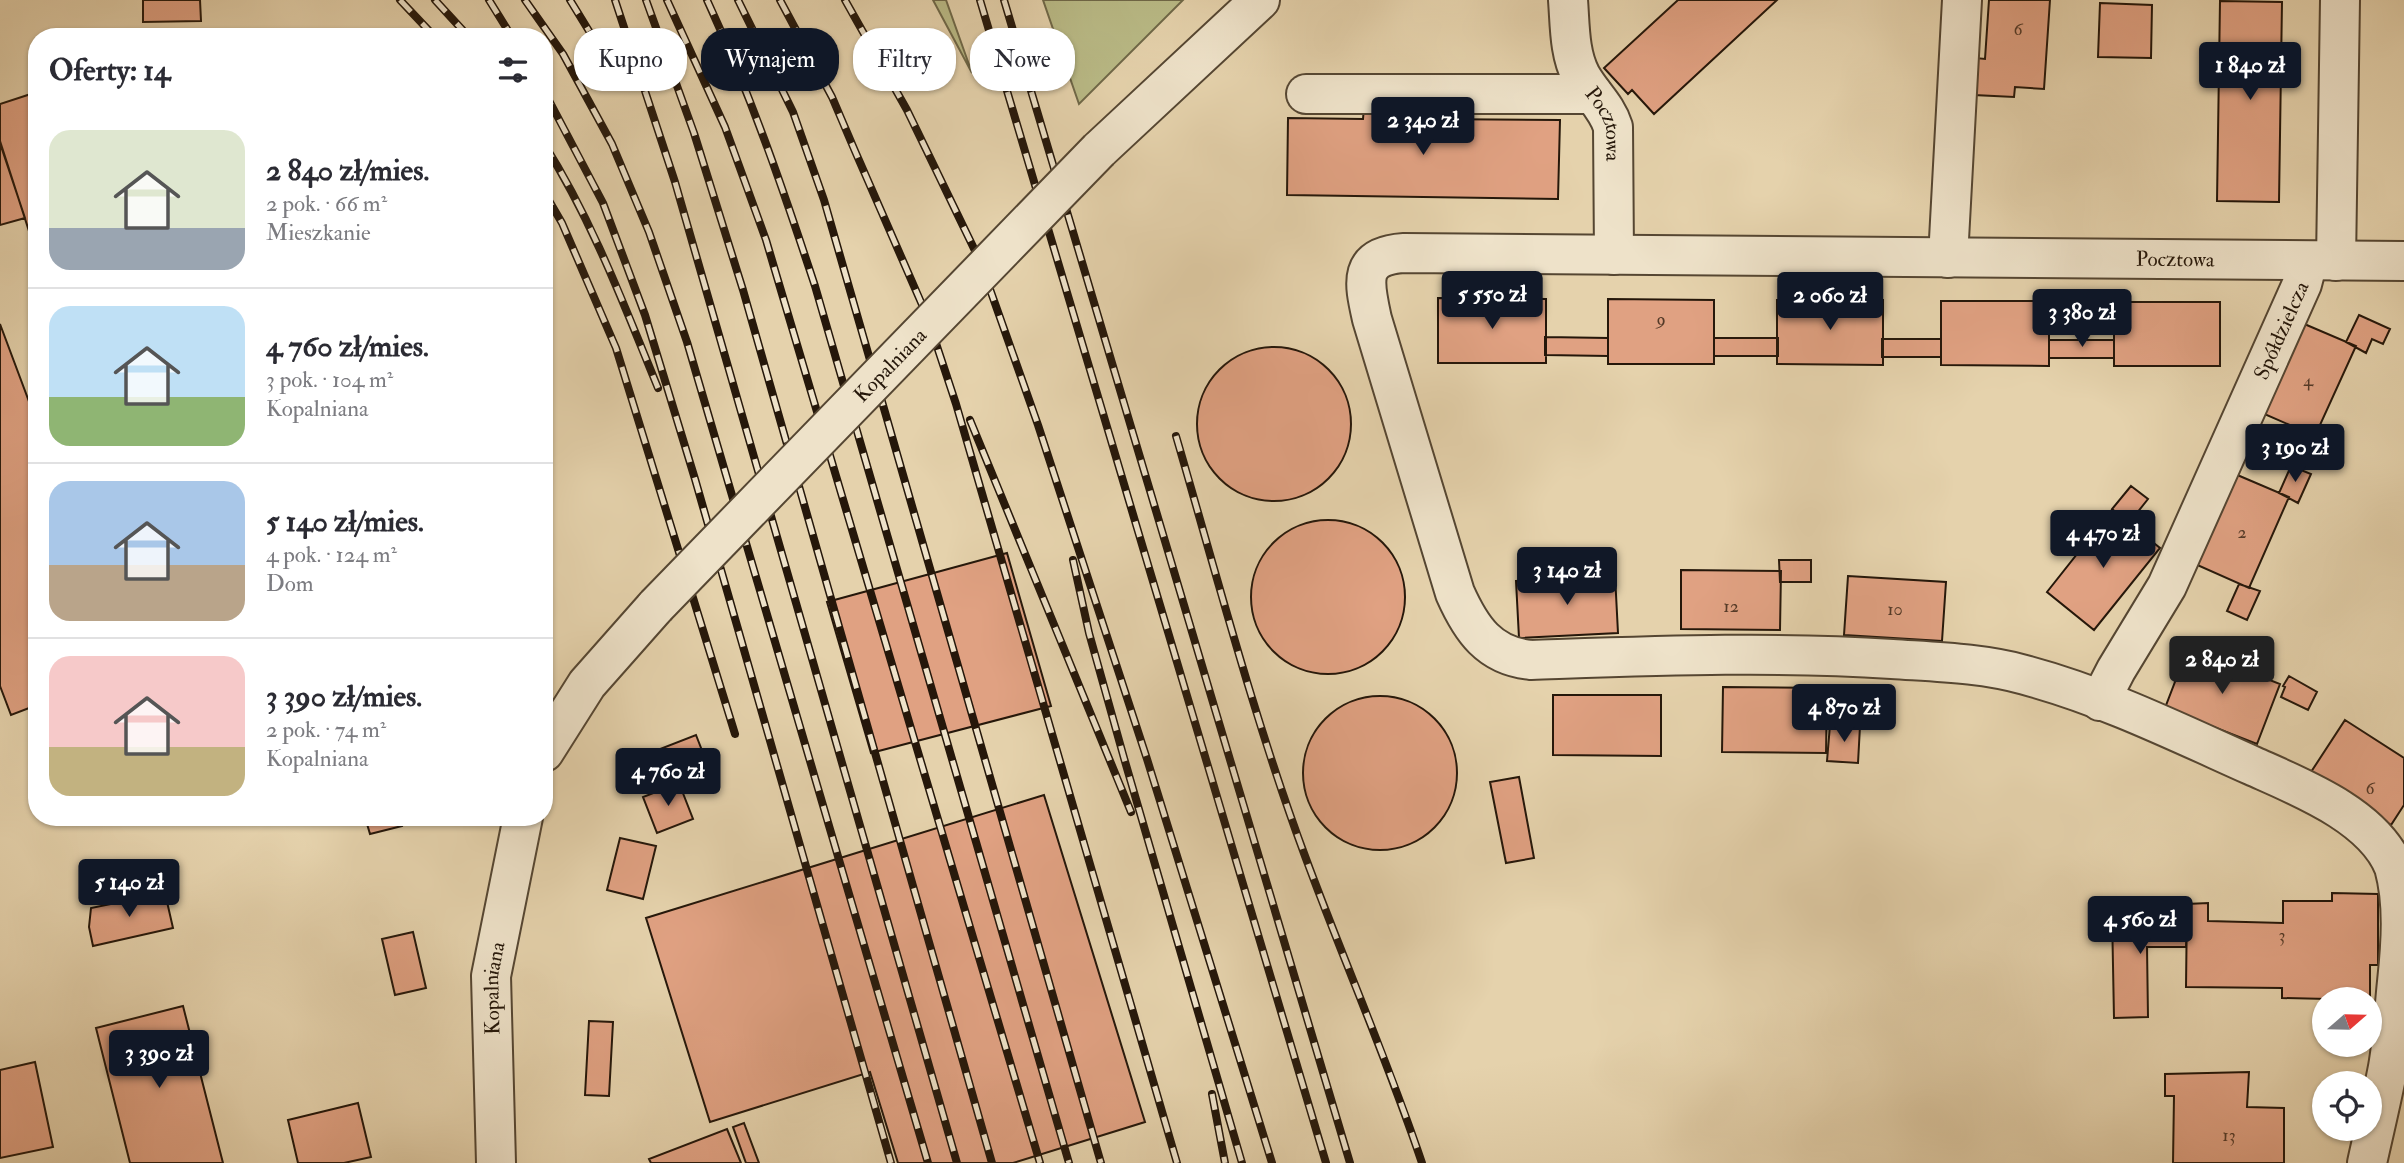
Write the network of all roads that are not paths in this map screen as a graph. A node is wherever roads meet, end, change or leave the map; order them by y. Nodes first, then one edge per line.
1 (1260, 0) edge
2 (1568, 0) edge
3 (1962, 0) edge
4 (2340, 0) edge
5 (1306, 94) dead end
6 (1593, 94) junction
7 (1614, 255) junction
8 (1948, 258) junction
9 (2322, 261) junction
10 (2404, 261) edge
11 (2100, 701) junction
12 (553, 738) edge
13 (521, 826) edge
14 (2403, 925) edge
15 (496, 1163) edge
16 (2367, 1163) edge

1 - 12 street, Kopalniana, bridge
2 - 6 street, Pocztowa
3 - 8 street
4 - 9 street, Spółdzielcza
5 - 6 street
6 - 7 street, Pocztowa
7 - 8 street, Pocztowa
7 - 11 street, Pocztowa
8 - 9 street, Pocztowa
9 - 10 street, Pocztowa
9 - 11 street, Spółdzielcza
11 - 14 street
13 - 15 street, Kopalniana
14 - 16 street

